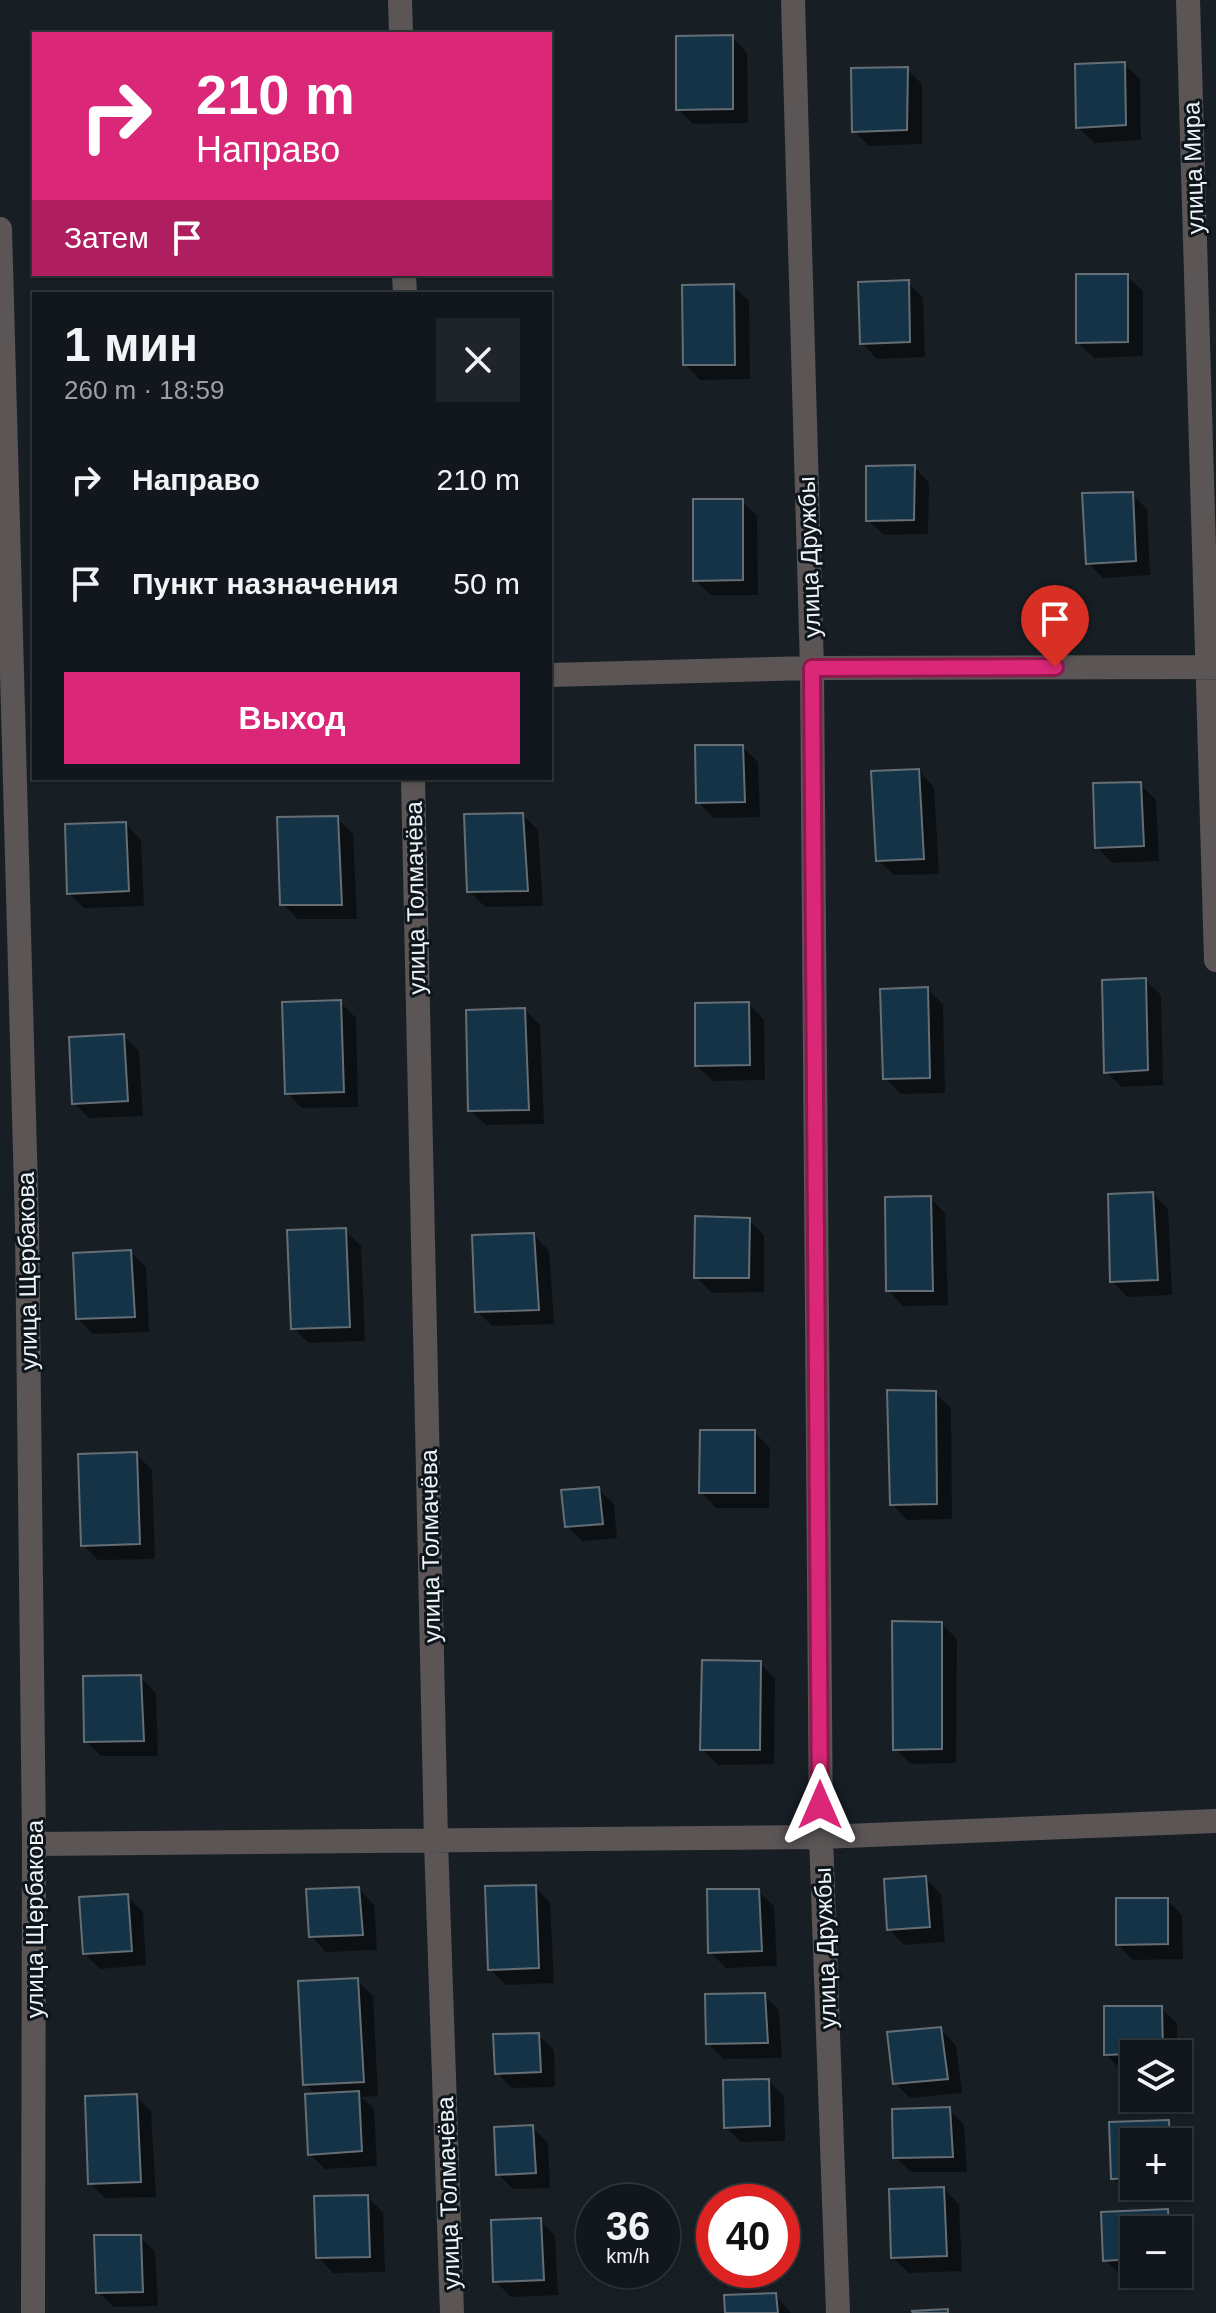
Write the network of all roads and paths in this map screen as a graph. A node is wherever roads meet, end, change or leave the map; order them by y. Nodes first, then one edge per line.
1 (400, 0) edge
2 (793, 0) edge
3 (1188, 0) edge
4 (401, 32) edge
5 (0, 229) edge
6 (1211, 667) edge
7 (812, 668) junction
8 (552, 675) edge
9 (23, 690) edge
10 (413, 780) edge
11 (1216, 960) edge
12 (1216, 1821) edge
13 (821, 1837) junction
14 (436, 1841) junction
15 (34, 1844) junction
16 (33, 2313) edge
17 (452, 2313) edge
18 (838, 2313) edge

1 - 4 street
2 - 7 street, улица Дружбы
3 - 6 street, улица Мира
5 - 9 street, улица Щербакова
6 - 7 street
6 - 11 street, улица Мира
7 - 8 street
7 - 13 street, улица Дружбы
9 - 15 street, улица Щербакова
10 - 14 street, улица Толмачёва
12 - 13 street
13 - 14 street
13 - 18 street, улица Дружбы
14 - 15 street
14 - 17 street, улица Толмачёва
15 - 16 street, улица Щербакова

